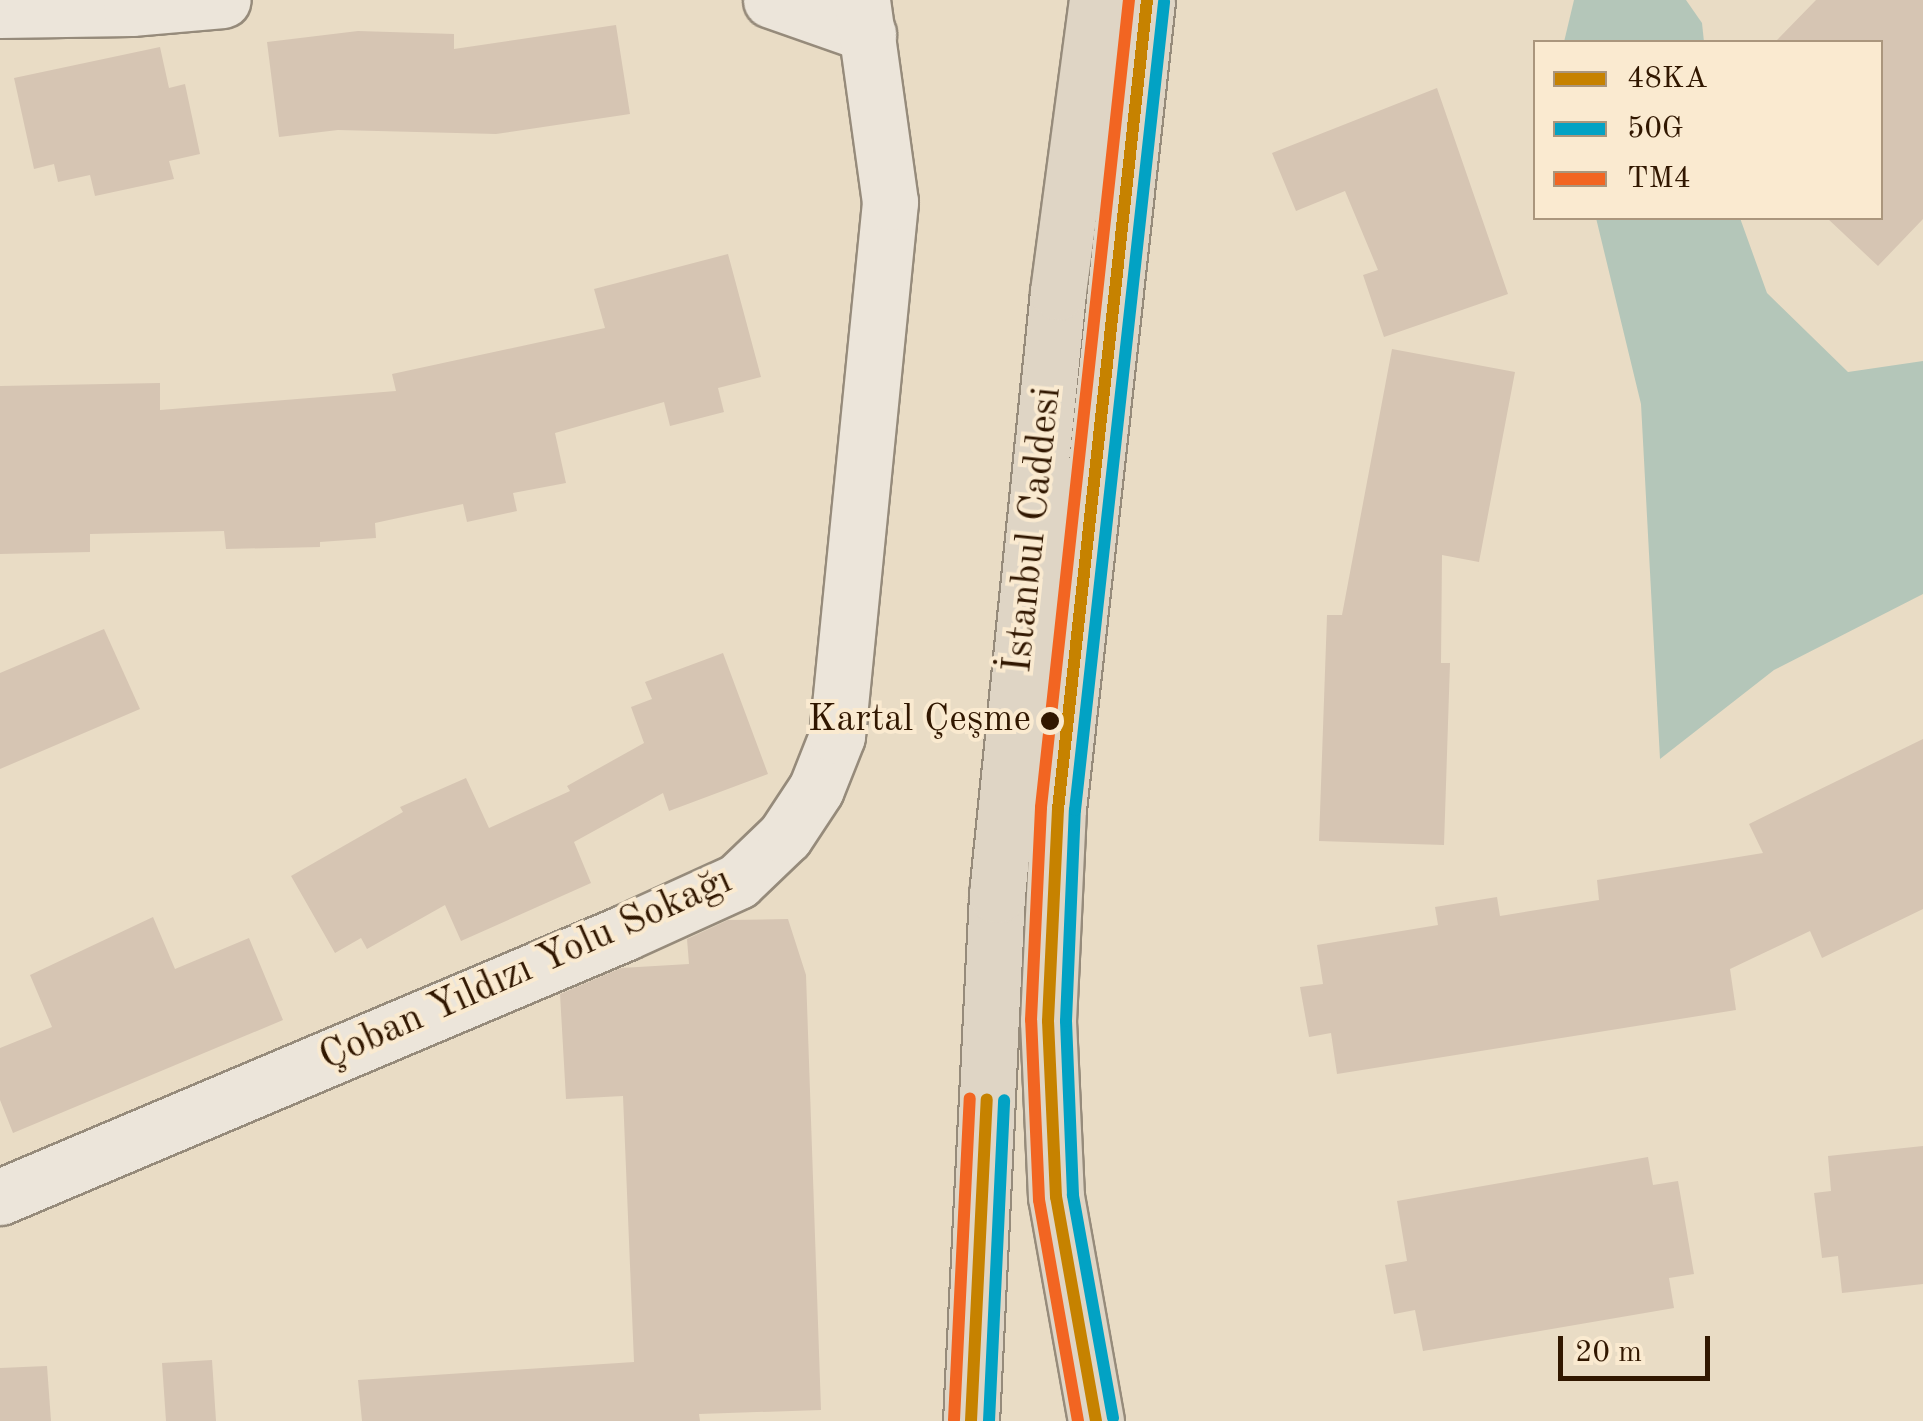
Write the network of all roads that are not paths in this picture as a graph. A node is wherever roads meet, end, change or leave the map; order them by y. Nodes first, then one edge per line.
1 (223, 0) edge
2 (771, 0) edge
3 (1097, 0) edge
4 (1147, 0) edge
5 (0, 10) edge
6 (865, 17) edge
7 (1056, 1197) junction
8 (0, 1198) edge
9 (982, 1211) junction
10 (971, 1421) edge
11 (1096, 1421) edge

1 - 5 street
2 - 6 street, Çoban Yıldızı Yolu Sokağı
3 - 9 main road, İstanbul Caddesi
4 - 7 main road, İstanbul Caddesi
6 - 8 street, Çoban Yıldızı Yolu Sokağı
7 - 9 main road
7 - 11 main road, İstanbul Caddesi
9 - 10 main road, İstanbul Caddesi

